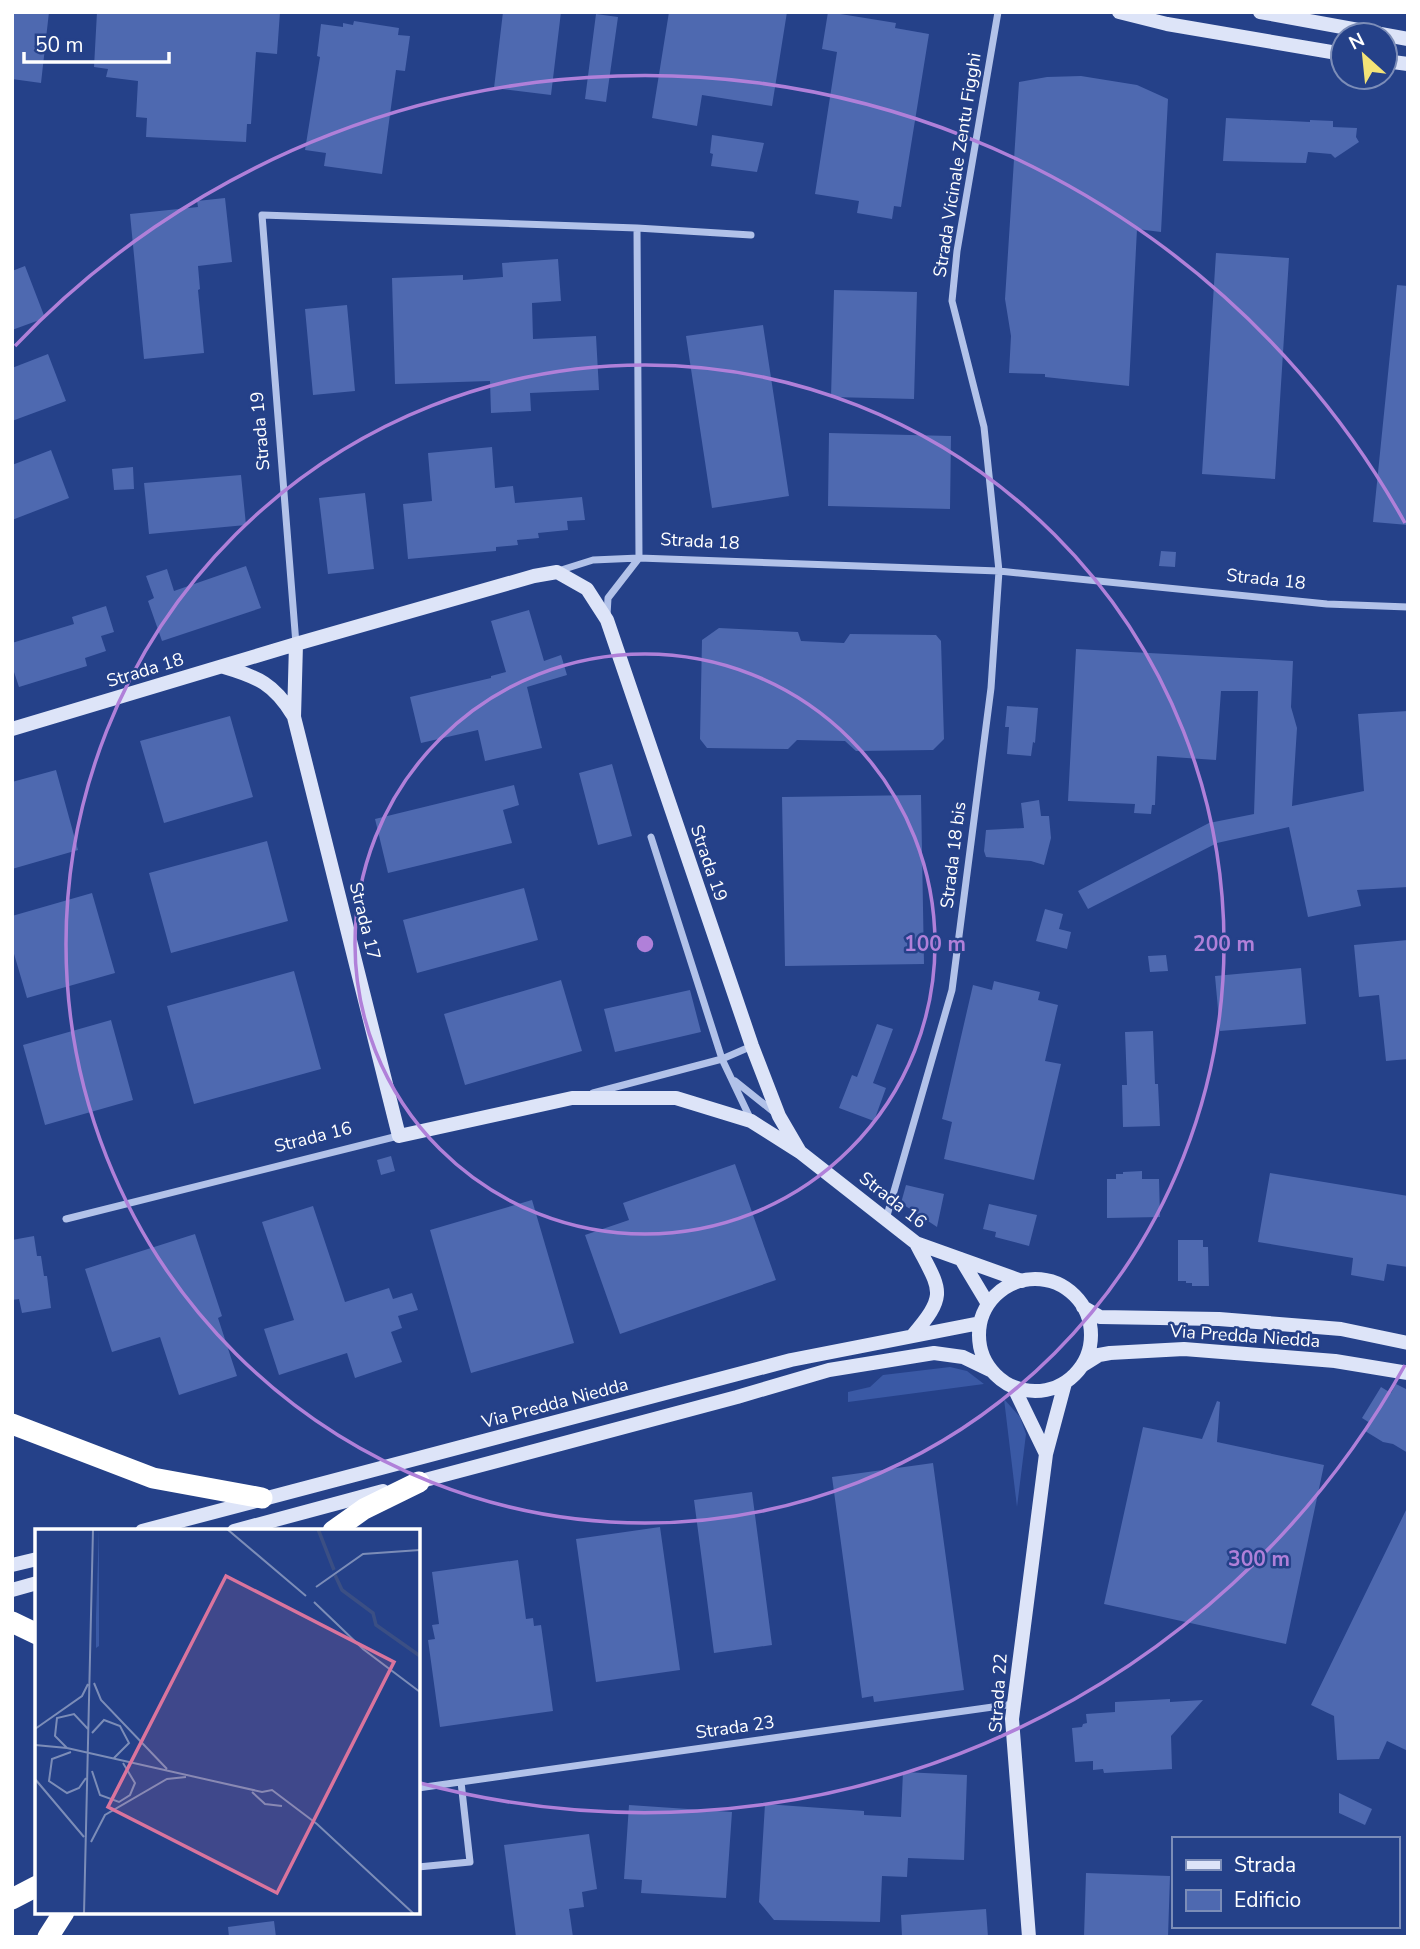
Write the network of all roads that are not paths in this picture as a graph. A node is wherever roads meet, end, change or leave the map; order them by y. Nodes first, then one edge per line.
1 (998, 12) edge
2 (1119, 12) edge
3 (1261, 12) edge
4 (1408, 39) edge
5 (1329, 52) edge
6 (637, 228) junction
7 (751, 235) dead end
8 (639, 558) junction
9 (999, 571) junction
10 (557, 572) junction
11 (1408, 607) edge
12 (607, 620) junction
13 (296, 644) junction
14 (223, 667) junction
15 (294, 717) junction
16 (12, 729) edge
17 (651, 837) dead end
18 (752, 1046) junction
19 (722, 1059) junction
20 (731, 1079) junction
21 (572, 1098) junction
22 (779, 1116) junction
23 (751, 1121) junction
24 (399, 1136) junction
25 (800, 1152) junction
26 (66, 1219) dead end
27 (886, 1219) junction
28 (916, 1243) junction
29 (961, 1259) junction
30 (1022, 1281) junction
31 (988, 1304) junction
32 (1083, 1307) junction
33 (980, 1323) junction
34 (913, 1335) junction
35 (1408, 1343) edge
36 (1083, 1365) junction
37 (990, 1370) junction
38 (1408, 1373) edge
39 (1065, 1383) junction
40 (1014, 1388) junction
41 (12, 1424) edge
42 (1046, 1454) junction
43 (419, 1482) junction
44 (262, 1498) junction
45 (149, 1529) edge
46 (242, 1529) edge
47 (336, 1529) edge
48 (35, 1559) edge
49 (12, 1565) edge
50 (35, 1584) edge
51 (12, 1590) edge
52 (12, 1622) edge
53 (35, 1633) edge
54 (1014, 1704) junction
55 (461, 1782) junction
56 (420, 1788) edge
57 (420, 1867) edge
58 (35, 1887) edge
59 (12, 1899) edge
60 (63, 1914) edge
61 (48, 1937) edge
62 (1028, 1937) edge

1 - 9 street, Strada Vicinale Zentu Figghi
2 - 5 main road
3 - 4 main road
6 - 7 street
6 - 8 street
6 - 13 street, Strada 19
8 - 9 street, Strada 18
8 - 10 street, Strada 18
8 - 12 street
9 - 11 street, Strada 18
9 - 27 street, Strada 18 bis
10 - 12 main road, Strada 19
10 - 13 main road, Strada 18
12 - 18 main road, Strada 19
13 - 14 main road, Strada 18
13 - 15 main road, Strada 17
14 - 15 main road, Strada 17
14 - 16 main road, Strada 18
15 - 24 main road, Strada 17
17 - 19 street
18 - 19 street, Strada 16
18 - 22 main road, Strada 19
19 - 20 street
19 - 21 street, Strada 16
20 - 22 street, Strada 19
20 - 23 street
21 - 23 main road, Strada 16
21 - 24 main road, Strada 16
22 - 25 main road, Strada 19
23 - 25 main road, Strada 16
24 - 26 street, Strada 16
25 - 27 main road, Strada 16
27 - 28 main road, Strada 16
28 - 29 main road, Strada 16
28 - 34 main road
29 - 30 main road, Strada 16
29 - 31 main road
30 - 31 main road
30 - 32 main road
31 - 33 main road
32 - 35 main road, Via Predda Niedda
32 - 36 main road
33 - 34 main road, Via Predda Niedda
33 - 37 main road
34 - 44 main road, Via Predda Niedda
36 - 38 main road, Via Predda Niedda
36 - 39 main road
37 - 40 main road
37 - 43 main road
39 - 40 main road
39 - 42 main road, Strada 22
40 - 42 main road
41 - 44 highway
42 - 54 main road, Strada 22
43 - 46 main road
43 - 47 highway
44 - 45 main road, Via Predda Niedda
48 - 49 main road
50 - 51 main road
52 - 53 highway
54 - 55 street, Strada 23
54 - 62 main road, Strada 22
55 - 56 street, Strada 23
55 - 57 street
58 - 59 highway
60 - 61 highway

